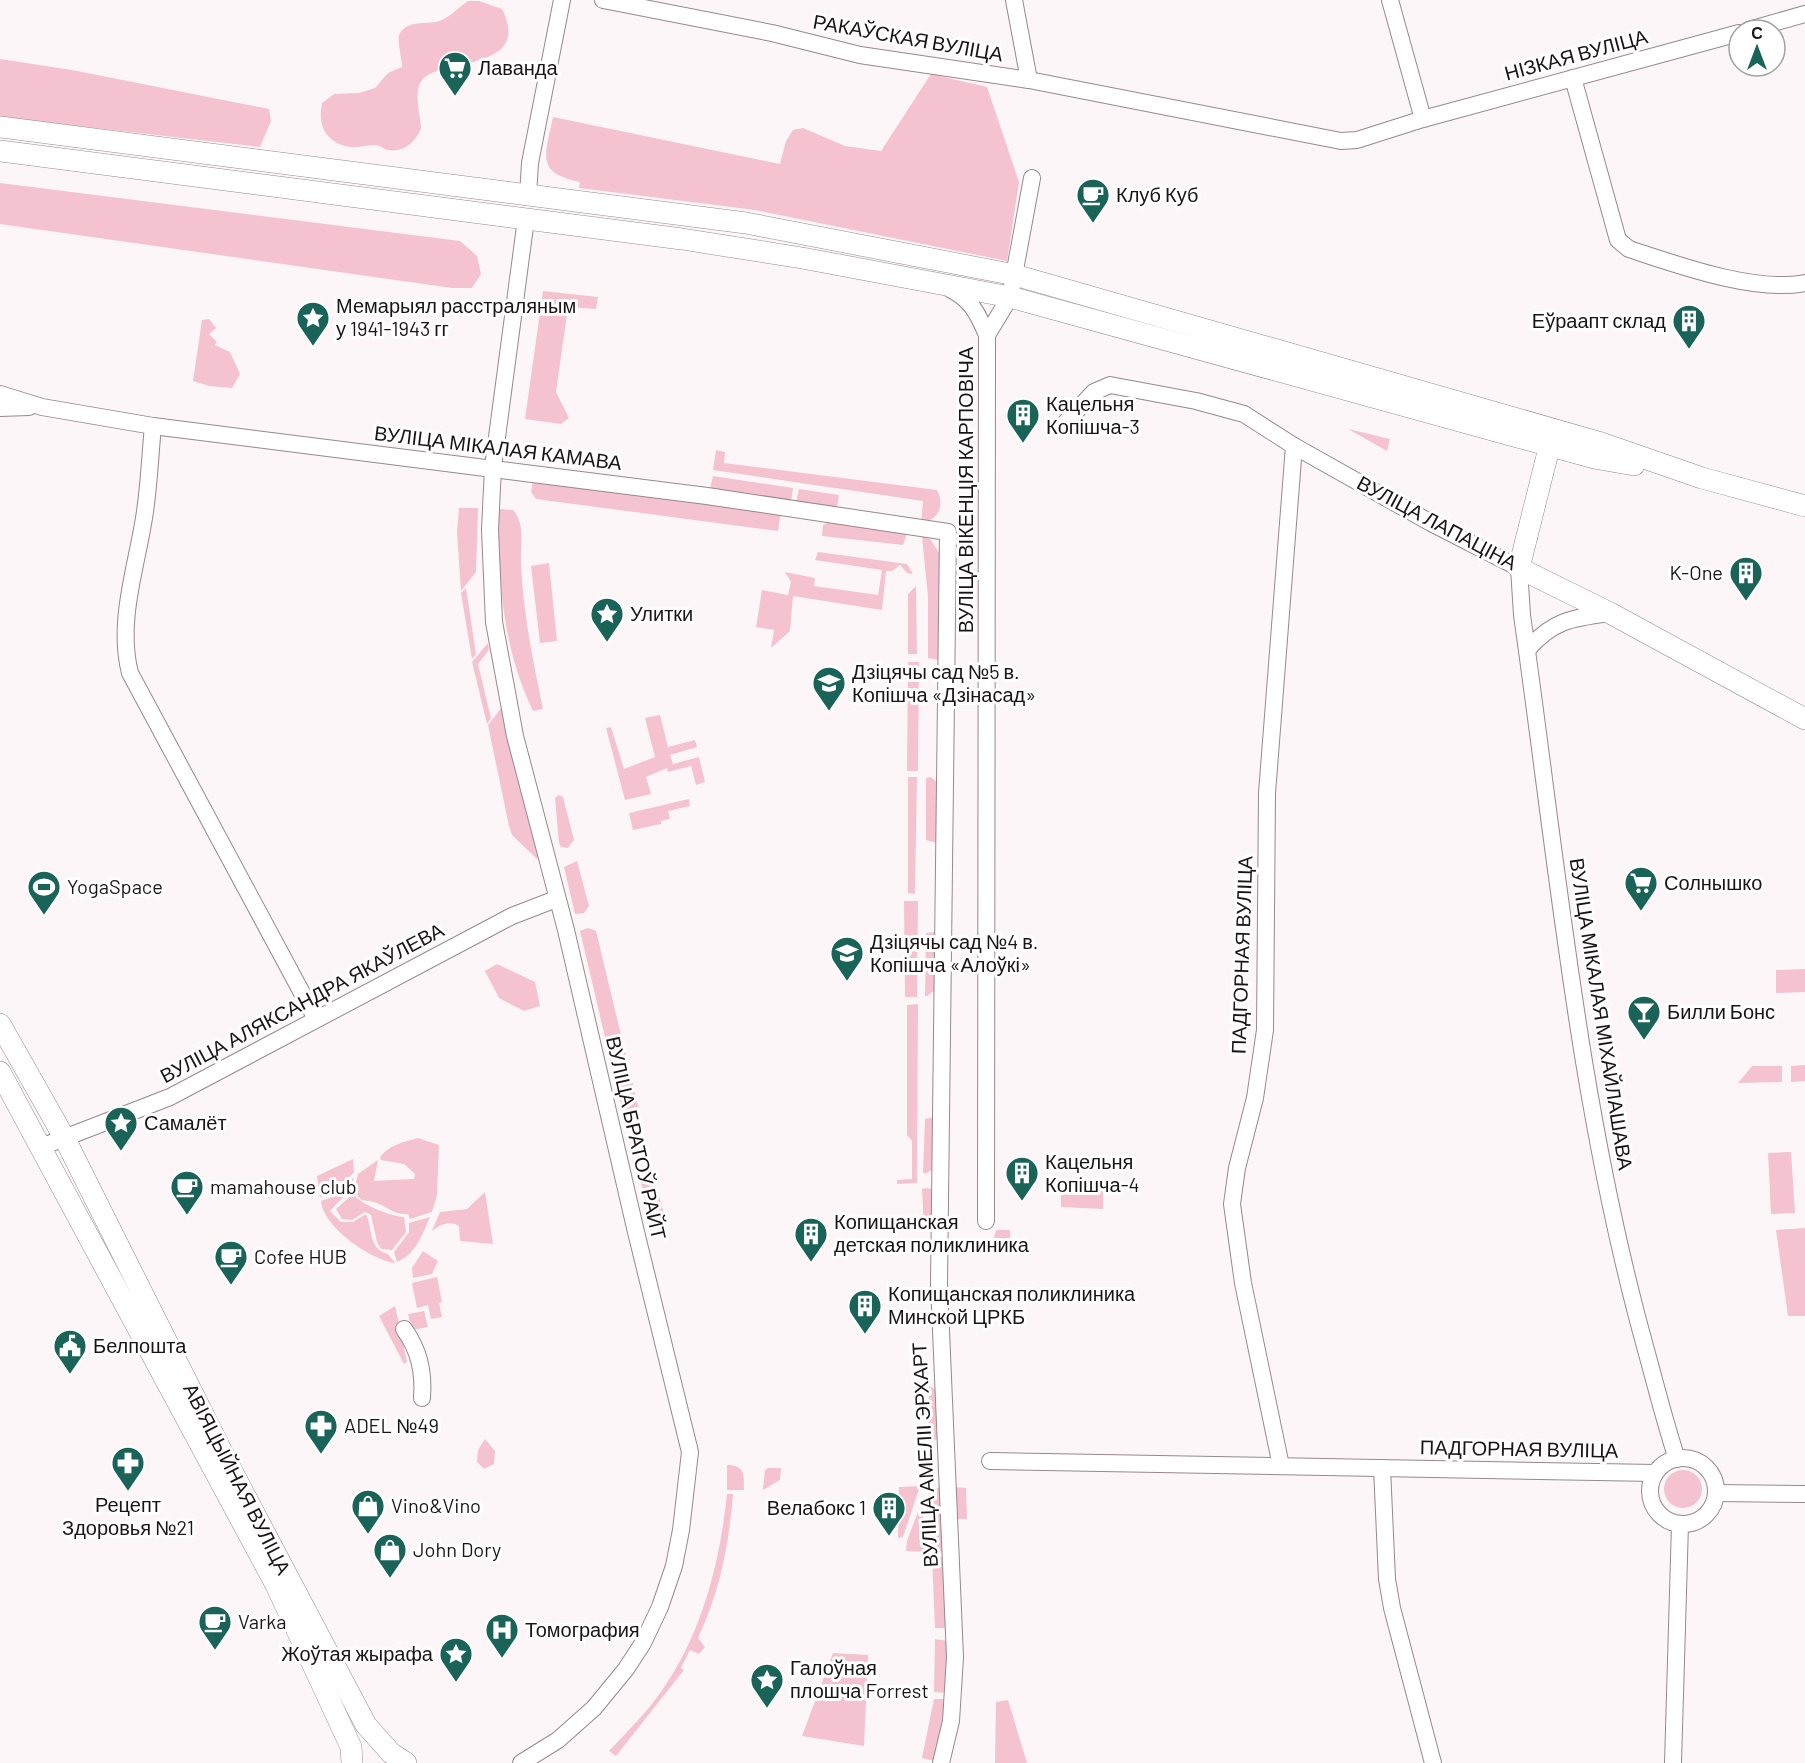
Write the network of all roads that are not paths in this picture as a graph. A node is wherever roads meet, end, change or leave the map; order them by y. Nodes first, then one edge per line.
1 (562, 0) edge
2 (603, 0) edge
3 (1014, 0) edge
4 (1390, 0) edge
5 (1805, 14) edge
6 (1787, 19) edge
7 (1727, 36) edge
8 (1573, 78) junction
9 (1029, 80) junction
10 (1423, 119) junction
11 (0, 127) edge
12 (0, 151) edge
13 (1032, 178) dead end
14 (528, 195) junction
15 (526, 219) junction
16 (944, 261) junction
17 (1015, 275) junction
18 (1805, 283) edge
19 (940, 284) junction
20 (1010, 297) junction
21 (987, 335) junction
22 (0, 394) edge
23 (42, 406) junction
24 (0, 408) edge
25 (1066, 422) dead end
26 (153, 426) junction
27 (1552, 438) junction
28 (1294, 446) junction
29 (493, 468) junction
30 (1805, 506) edge
31 (948, 532) joint
32 (1519, 568) junction
33 (1610, 613) junction
34 (1527, 650) junction
35 (1805, 719) edge
36 (556, 899) junction
37 (316, 1019) junction
38 (0, 1023) edge
39 (0, 1072) edge
40 (65, 1139) junction
41 (41, 1147) junction
42 (986, 1221) dead end
43 (404, 1329) dead end
44 (422, 1398) dead end
45 (1677, 1459) junction
46 (990, 1461) dead end
47 (1281, 1466) junction
48 (1382, 1468) junction
49 (1655, 1473) junction
50 (1716, 1492) junction
51 (1805, 1494) edge
52 (1680, 1524) junction
53 (352, 1763) edge
54 (405, 1763) edge
55 (521, 1763) edge
56 (941, 1763) edge
57 (1433, 1763) edge
58 (1673, 1763) edge

1 - 14 street
2 - 9 street, РАКАЎСКАЯ ВУЛІЦА
3 - 9 street, РАКАЎСКАЯ ВУЛІЦА
4 - 10 street
5 - 6 street
7 - 8 street, НІЗКАЯ ВУЛІЦА
8 - 10 street, НІЗКАЯ ВУЛІЦА
8 - 18 street
9 - 10 street, РАКАЎСКАЯ ВУЛІЦА
11 - 14 main road
12 - 15 main road
13 - 17 street
14 - 15 main road
14 - 16 main road
15 - 19 main road
15 - 29 street, ВУЛІЦА БРАТОЎ РАЙТ
16 - 17 main road
16 - 19 main road
17 - 20 street
17 - 27 main road
19 - 20 main road
19 - 21 street
20 - 21 street
20 - 27 main road
21 - 42 street, ВУЛІЦА ВІКЕНЦІЯ КАРПОВІЧА
22 - 23 street, ВУЛІЦА МІКАЛАЯ КАМАВА
23 - 24 street, ВУЛІЦА МІКАЛАЯ КАМАВА
23 - 26 street, ВУЛІЦА МІКАЛАЯ КАМАВА
25 - 28 street, ВУЛІЦА ЛАПАЦІНА
26 - 29 street, ВУЛІЦА МІКАЛАЯ КАМАВА
26 - 37 street
27 - 30 main road
27 - 32 main road
28 - 32 street, ВУЛІЦА ЛАПАЦІНА
28 - 47 street, ПАДГОРНАЯ ВУЛІЦА
29 - 31 street, ВУЛІЦА МІКАЛАЯ КАМАВА
29 - 36 street, ВУЛІЦА БРАТОЎ РАЙТ
31 - 56 street, ВУЛІЦА АМЕЛІІ ЭРХАРТ
32 - 33 main road, ВУЛІЦА ЛАПАЦІНА
32 - 34 street, ВУЛІЦА МІКАЛАЯ МІХАЙЛАШАВА
33 - 34 street
33 - 35 main road, ВУЛІЦА ЛАПАЦІНА
34 - 45 street, ВУЛІЦА МІКАЛАЯ МІХАЙЛАШАВА
36 - 37 street, ВУЛІЦА АЛЯКСАНДРА ЯКАЎЛЕВА
36 - 55 street, ВУЛІЦА БРАТОЎ РАЙТ
37 - 40 street, ВУЛІЦА АЛЯКСАНДРА ЯКАЎЛЕВА
38 - 40 main road, АВІЯЦЫЙНАЯ ВУЛІЦА
39 - 41 main road, АВІЯЦЫЙНАЯ ВУЛІЦА
40 - 41 street, ВУЛІЦА АЛЯКСАНДРА ЯКАЎЛЕВА
40 - 54 main road, АВІЯЦЫЙНАЯ ВУЛІЦА
41 - 53 main road, АВІЯЦЫЙНАЯ ВУЛІЦА
43 - 44 street
45 - 49 street
45 - 50 street
46 - 47 street
47 - 48 street, ПАДГОРНАЯ ВУЛІЦА
48 - 49 street, ПАДГОРНАЯ ВУЛІЦА
48 - 57 street
49 - 52 street
50 - 51 street
50 - 52 street
52 - 58 street

